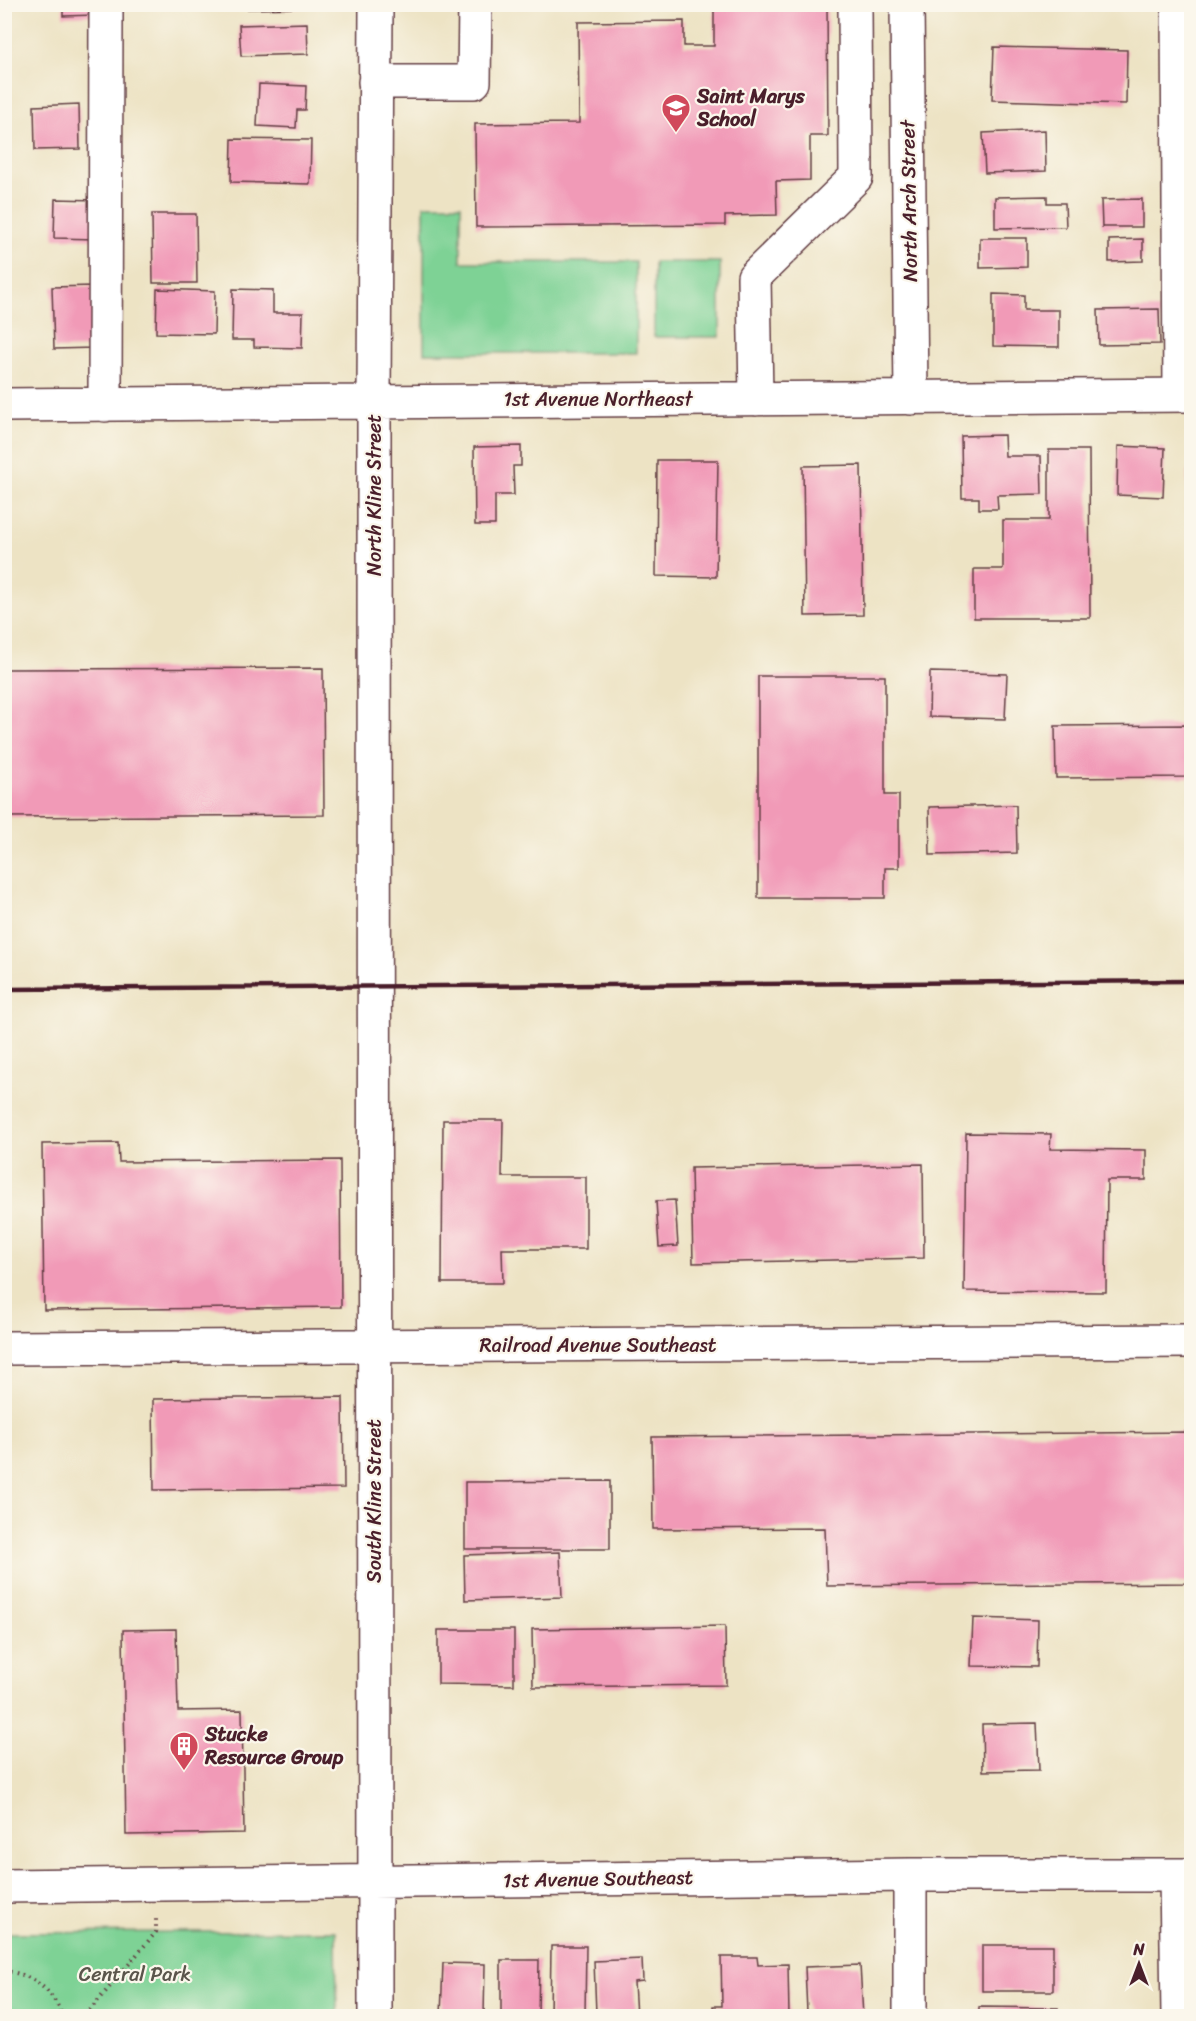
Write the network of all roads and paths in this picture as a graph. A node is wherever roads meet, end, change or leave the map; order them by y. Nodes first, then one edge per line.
1 (106, 4) edge
2 (376, 4) edge
3 (475, 4) edge
4 (855, 4) edge
5 (907, 4) edge
6 (1178, 4) edge
7 (375, 82) junction
8 (856, 177) junction
9 (908, 177) junction
10 (1186, 395) edge
11 (911, 398) junction
12 (756, 399) junction
13 (374, 400) junction
14 (4, 405) edge
15 (105, 405) junction
16 (374, 985) joint
17 (1191, 1341) edge
18 (374, 1347) junction
19 (4, 1348) edge
20 (910, 1875) junction
21 (1184, 1875) edge
22 (375, 1882) junction
23 (157, 1884) junction
24 (4, 1886) edge
25 (4, 1971) edge
26 (62, 2016) edge
27 (79, 2016) edge
28 (375, 2016) edge
29 (910, 2016) edge
30 (1178, 2016) edge

1 - 15 street
2 - 7 street, North Kline Street
3 - 7 street
4 - 8 street
5 - 9 street, North Arch Street
6 - 10 street
7 - 13 street, North Kline Street
8 - 9 street
8 - 12 street
9 - 11 street, North Arch Street
10 - 11 street, 1st Avenue Northeast
11 - 12 street, 1st Avenue Northeast
12 - 13 street, 1st Avenue Northeast
13 - 15 street, 1st Avenue Northeast
13 - 16 street, North Kline Street
14 - 15 street, 1st Avenue Northeast
16 - 18 street, South Kline Street
17 - 18 street, Railroad Avenue Southeast
18 - 19 street, Railroad Avenue Southeast
18 - 22 street, South Kline Street
20 - 21 street, 1st Avenue Southeast
20 - 22 street, 1st Avenue Southeast
20 - 29 street
21 - 30 street
22 - 23 street, 1st Avenue Southeast
22 - 28 street, South Kline Street
23 - 24 street, 1st Avenue Southeast
23 - 27 path
25 - 26 path

